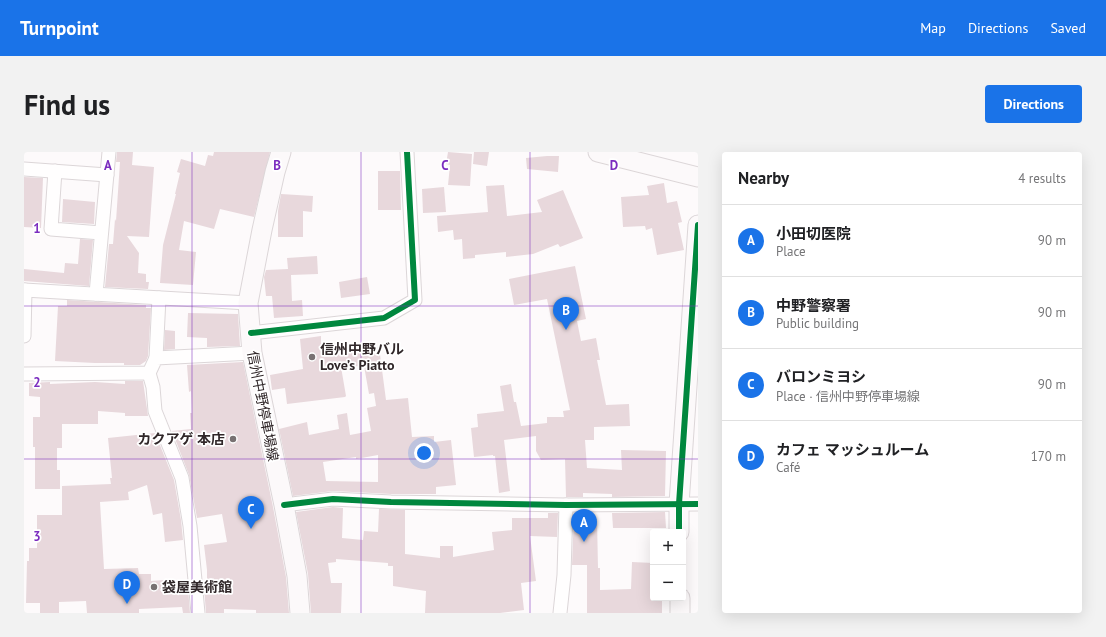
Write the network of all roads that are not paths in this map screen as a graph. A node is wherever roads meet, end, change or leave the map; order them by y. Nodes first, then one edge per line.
1 (109, 152) edge
2 (281, 152) edge
3 (407, 152) edge
4 (598, 152) edge
5 (24, 169) edge
6 (55, 171) junction
7 (107, 175) junction
8 (698, 177) edge
9 (698, 225) edge
10 (101, 233) junction
11 (25, 290) edge
12 (96, 294) junction
13 (159, 298) junction
14 (248, 303) junction
15 (251, 333) junction
16 (24, 336) edge
17 (252, 353) junction
18 (156, 358) junction
19 (149, 373) junction
20 (24, 374) edge
21 (679, 504) junction
22 (698, 504) edge
23 (284, 505) junction
24 (566, 505) junction
25 (679, 529) edge
26 (680, 601) edge
27 (198, 613) edge
28 (300, 613) edge
29 (560, 613) edge
30 (680, 613) edge

1 - 7 street
2 - 14 main road, 信州中野停車場線
3 - 15 street
4 - 8 main road
5 - 6 street
6 - 7 street
6 - 10 street
7 - 10 street
9 - 21 main road
10 - 12 street
11 - 12 street
11 - 16 street
12 - 13 street
13 - 14 street
13 - 18 street
14 - 15 main road, 信州中野停車場線
15 - 17 main road, 信州中野停車場線
17 - 18 street
17 - 23 main road, 信州中野停車場線
18 - 19 street
19 - 20 street
19 - 27 street
21 - 22 street
21 - 24 street
21 - 25 main road
23 - 24 street
23 - 28 main road, 信州中野停車場線
24 - 29 street
26 - 30 main road

